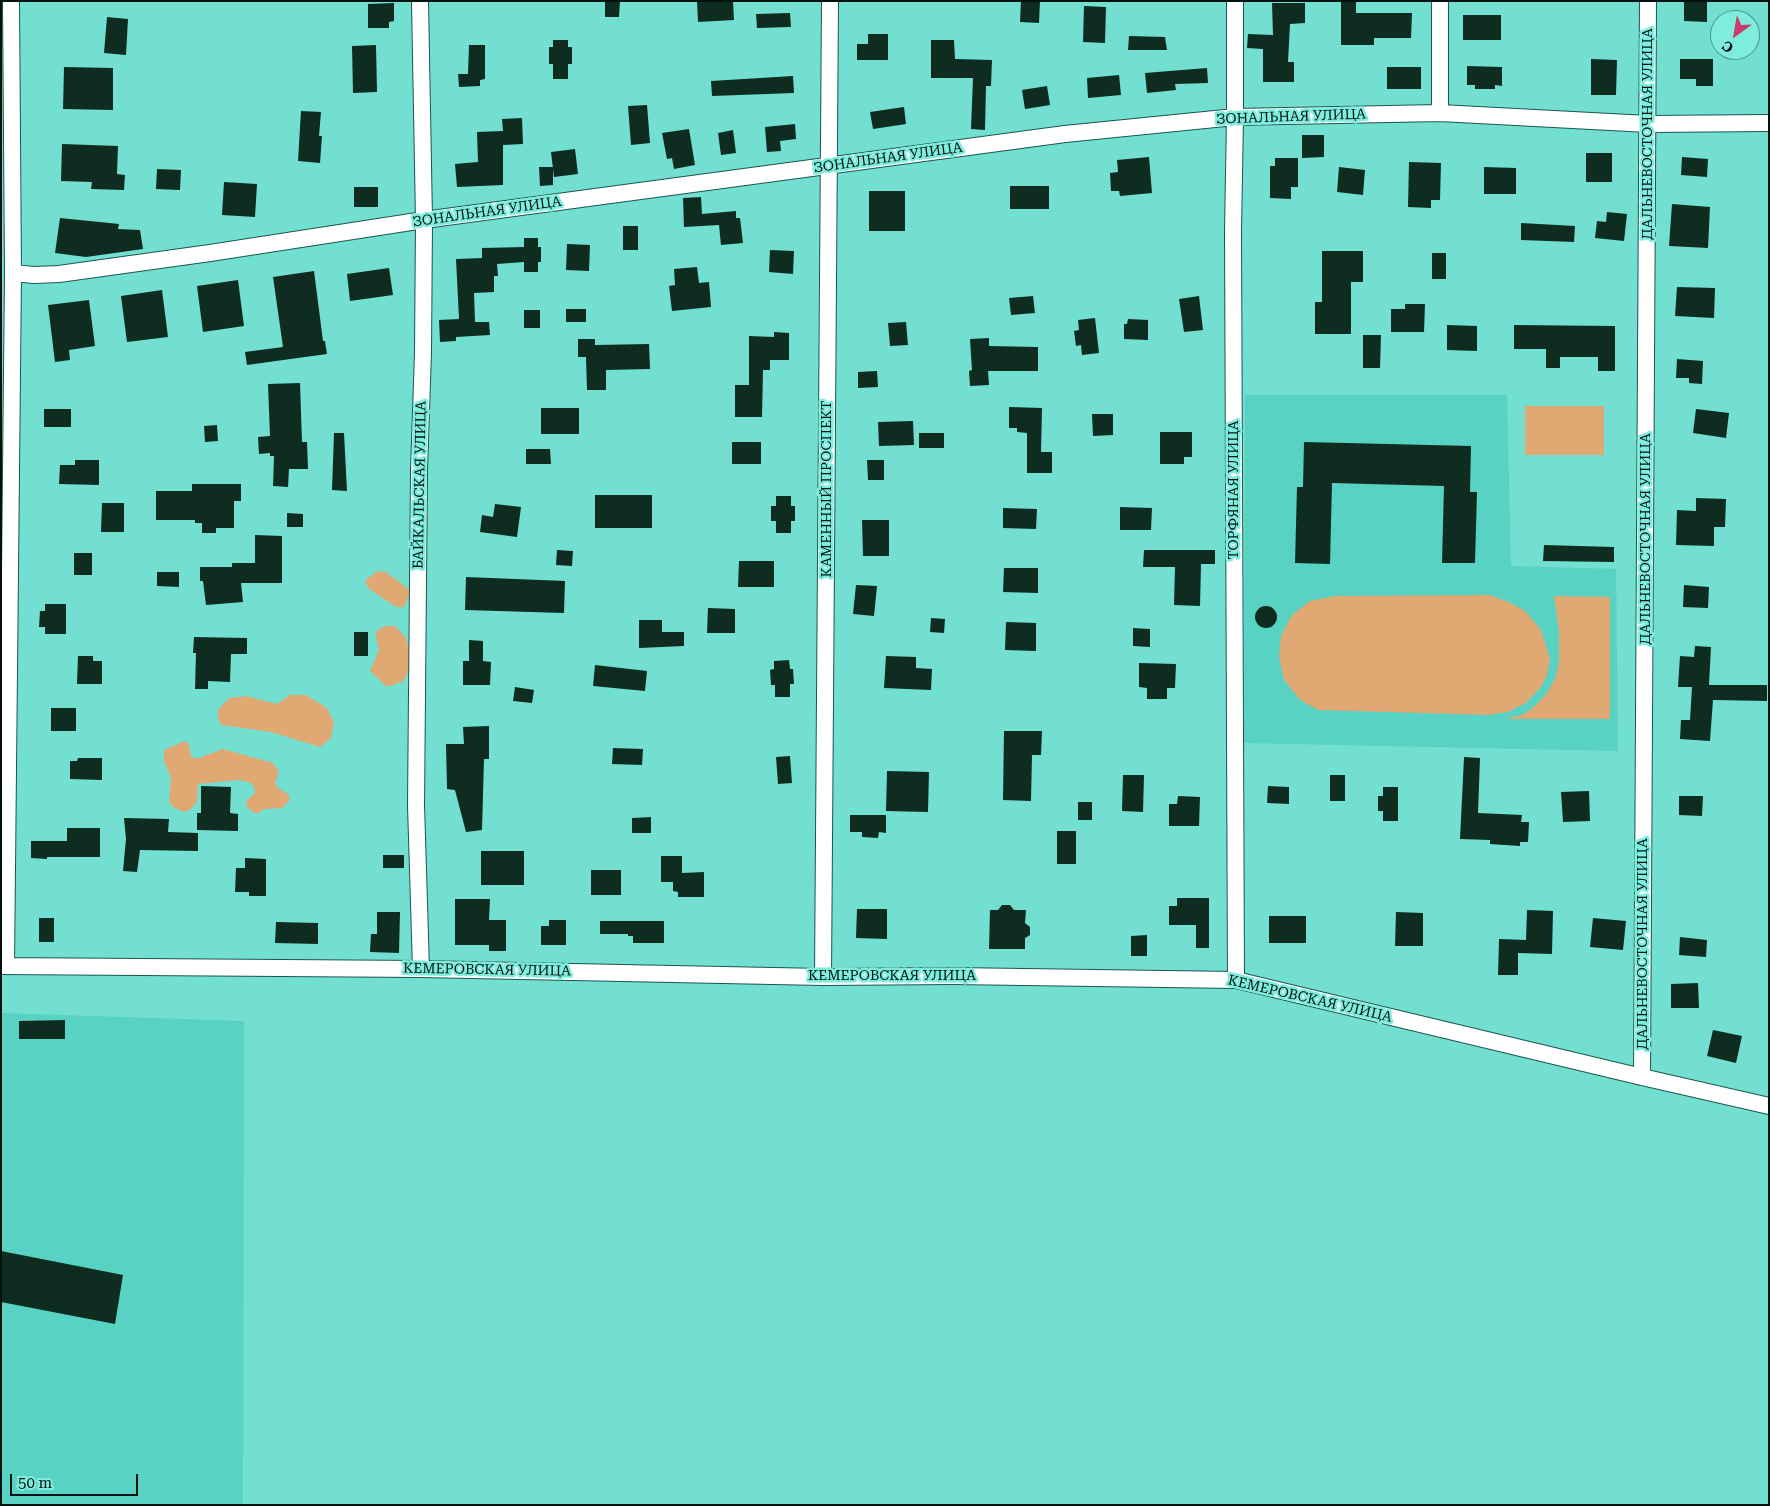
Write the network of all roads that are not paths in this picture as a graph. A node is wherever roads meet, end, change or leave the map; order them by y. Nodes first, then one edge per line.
1 (12, 1) edge
2 (420, 1) edge
3 (830, 1) edge
4 (1235, 1) edge
5 (1440, 1) edge
6 (1648, 1) edge
7 (1440, 113) junction
8 (1235, 117) junction
9 (1769, 123) edge
10 (1648, 124) junction
11 (829, 166) junction
12 (424, 220) junction
13 (13, 273) junction
14 (3, 966) edge
15 (421, 969) junction
16 (823, 978) junction
17 (1236, 980) junction
18 (1642, 1078) junction
19 (1769, 1106) edge

1 - 13 street
2 - 12 street, БАЙКАЛЬСКАЯ УЛИЦА
3 - 11 street, КАМЕННЫЙ ПРОСПЕКТ
4 - 8 street, ТОРФЯНАЯ УЛИЦА
5 - 7 street
6 - 10 street, ДАЛЬНЕВОСТОЧНАЯ УЛИЦА
7 - 8 street, ЗОНАЛЬНАЯ УЛИЦА
7 - 10 street, ЗОНАЛЬНАЯ УЛИЦА
8 - 11 street, ЗОНАЛЬНАЯ УЛИЦА
8 - 17 street, ТОРФЯНАЯ УЛИЦА
9 - 10 street, ЗОНАЛЬНАЯ УЛИЦА
10 - 18 street, ДАЛЬНЕВОСТОЧНАЯ УЛИЦА
11 - 12 street, ЗОНАЛЬНАЯ УЛИЦА
11 - 16 street, КАМЕННЫЙ ПРОСПЕКТ
12 - 13 street, ЗОНАЛЬНАЯ УЛИЦА
12 - 15 street, БАЙКАЛЬСКАЯ УЛИЦА
13 - 14 street
14 - 15 street, КЕМЕРОВСКАЯ УЛИЦА
15 - 16 street, КЕМЕРОВСКАЯ УЛИЦА
16 - 17 street, КЕМЕРОВСКАЯ УЛИЦА
17 - 18 street, КЕМЕРОВСКАЯ УЛИЦА
18 - 19 street, КЕМЕРОВСКАЯ УЛИЦА

